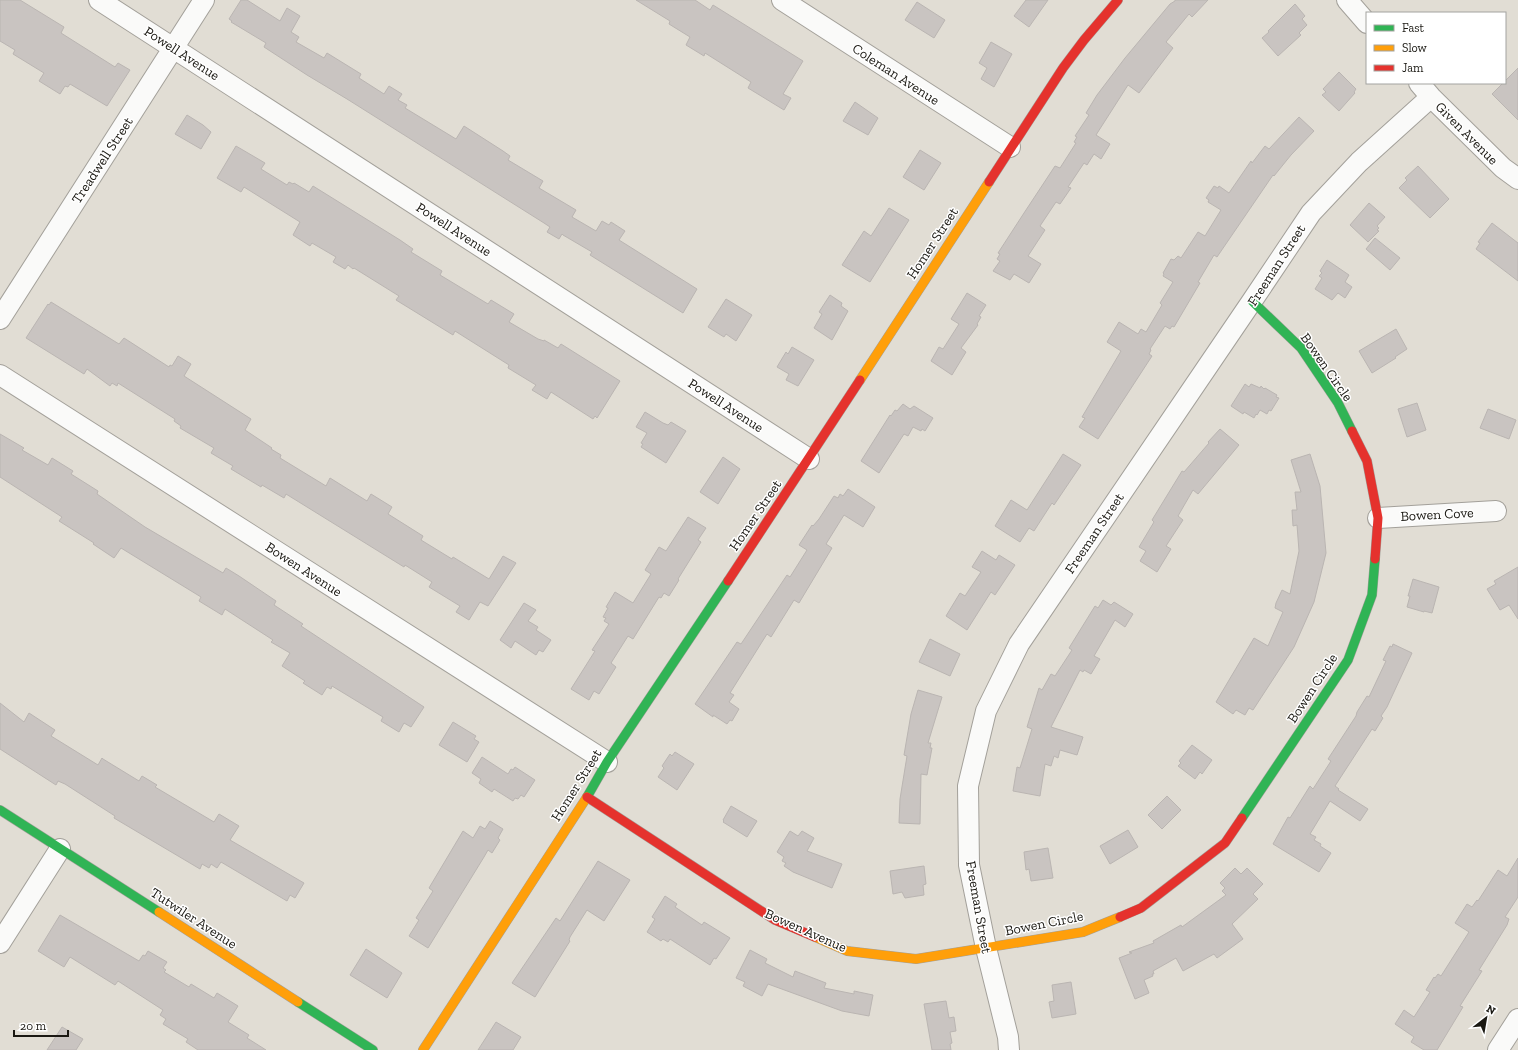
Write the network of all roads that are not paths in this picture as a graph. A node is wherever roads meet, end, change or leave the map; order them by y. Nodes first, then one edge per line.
1 (100, 0) edge
2 (204, 0) edge
3 (782, 0) edge
4 (1118, 0) edge
5 (1347, 0) edge
6 (1366, 22) edge
7 (174, 47) junction
8 (1425, 90) edge
9 (1010, 147) junction
10 (1518, 180) edge
11 (1252, 301) junction
12 (0, 320) edge
13 (0, 375) edge
14 (809, 459) junction
15 (1496, 511) dead end
16 (1378, 518) junction
17 (607, 762) junction
18 (586, 797) junction
19 (0, 810) edge
20 (60, 849) junction
21 (0, 943) edge
22 (986, 948) junction
23 (1518, 1019) edge
24 (373, 1050) edge
25 (423, 1050) edge
26 (1009, 1050) edge
27 (1498, 1050) edge

1 - 7 street, Powell Avenue
2 - 7 street, Treadwell Street
3 - 9 street, Coleman Avenue
4 - 9 street, Homer Street
5 - 6 street
7 - 12 street, Treadwell Street
7 - 14 street, Powell Avenue
8 - 10 street, Given Avenue
8 - 11 street, Freeman Street
9 - 14 street, Homer Street
11 - 16 street, Bowen Circle
11 - 22 street, Freeman Street
13 - 17 street, Bowen Avenue
14 - 17 street, Homer Street
15 - 16 street, Bowen Cove
16 - 22 street, Bowen Circle
17 - 18 street, Homer Street
18 - 22 street, Bowen Avenue
18 - 25 street, Homer Street
19 - 20 street, Tutwiler Avenue
20 - 21 street
20 - 24 street, Tutwiler Avenue
22 - 26 street, Freeman Street
23 - 27 street

